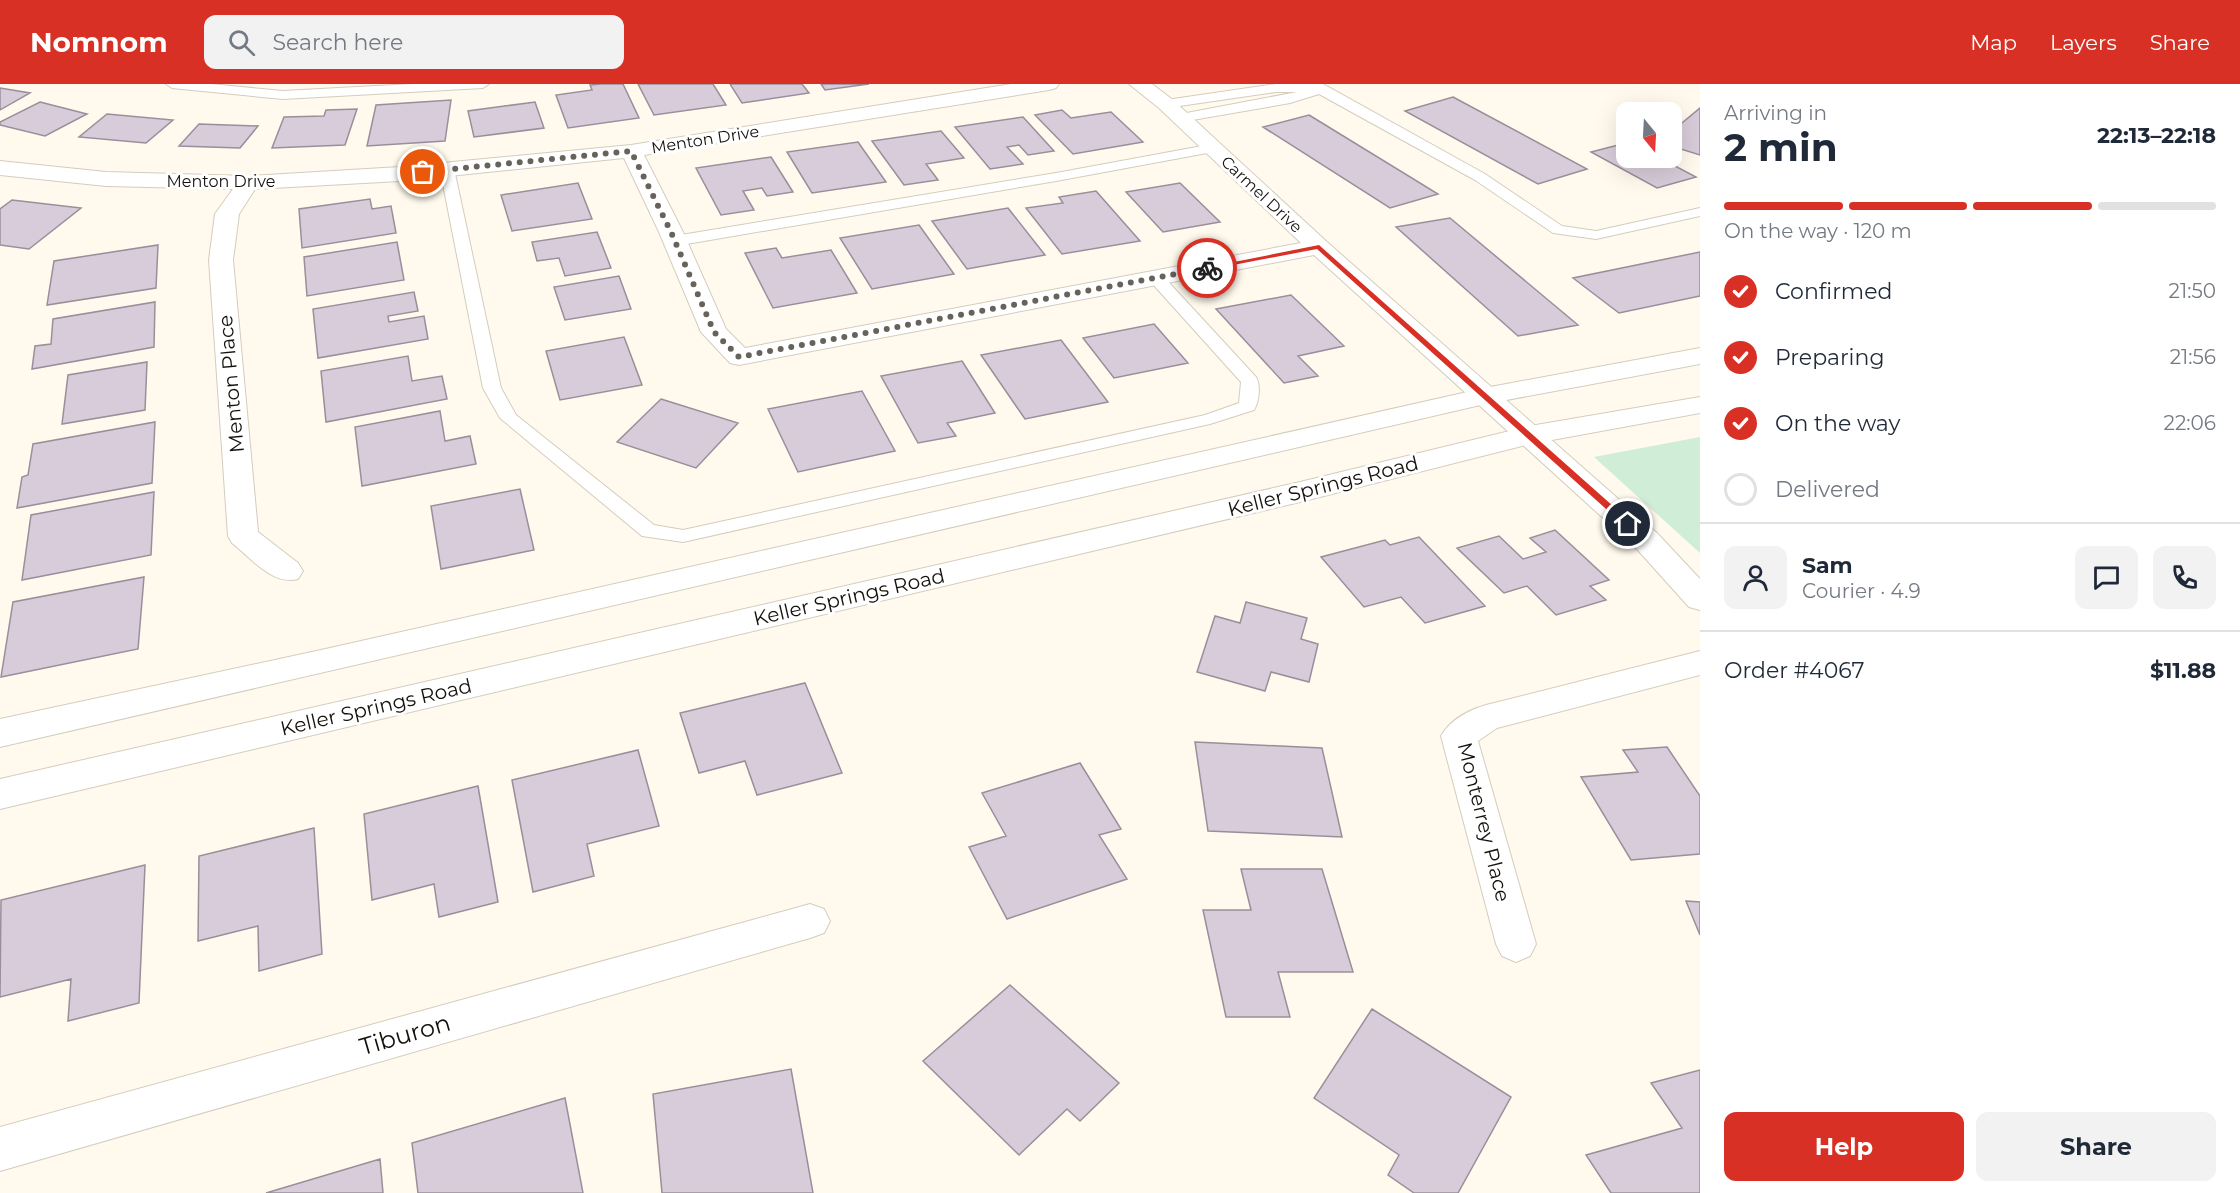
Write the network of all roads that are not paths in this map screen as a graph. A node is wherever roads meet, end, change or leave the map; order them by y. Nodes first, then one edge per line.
1 (172, 84) edge
2 (483, 84) edge
3 (1049, 84) edge
4 (1139, 84) edge
5 (1318, 86) edge
6 (1174, 111) junction
7 (1213, 148) junction
8 (631, 151) junction
9 (447, 169) junction
10 (3, 171) edge
11 (248, 183) junction
12 (1700, 212) edge
13 (675, 241) junction
14 (1319, 247) junction
15 (1156, 278) junction
16 (1700, 356) edge
17 (1485, 396) junction
18 (1700, 405) edge
19 (1530, 435) junction
20 (287, 572) dead end
21 (1700, 599) edge
22 (1700, 663) edge
23 (0, 733) edge
24 (0, 794) edge
25 (810, 921) dead end
26 (1516, 944) dead end
27 (0, 1149) edge

1 - 2 lane
3 - 8 street, Menton Drive
4 - 6 street, Carmel Drive
5 - 6 lane
5 - 6 lane
5 - 12 lane
6 - 7 street, Carmel Drive
7 - 13 lane
7 - 14 street, Carmel Drive
8 - 9 street, Menton Drive
8 - 13 street
9 - 11 street, Menton Drive
9 - 15 lane
10 - 11 street, Menton Drive
11 - 20 street, Menton Place
13 - 15 street
14 - 15 street
14 - 17 street, Carmel Drive
16 - 17 street
17 - 19 street, Carmel Drive
17 - 23 street
18 - 19 street, Keller Springs Road
19 - 21 street, Carmel Drive
19 - 24 street, Keller Springs Road
22 - 26 street, Monterrey Place
25 - 27 street, Tiburon

